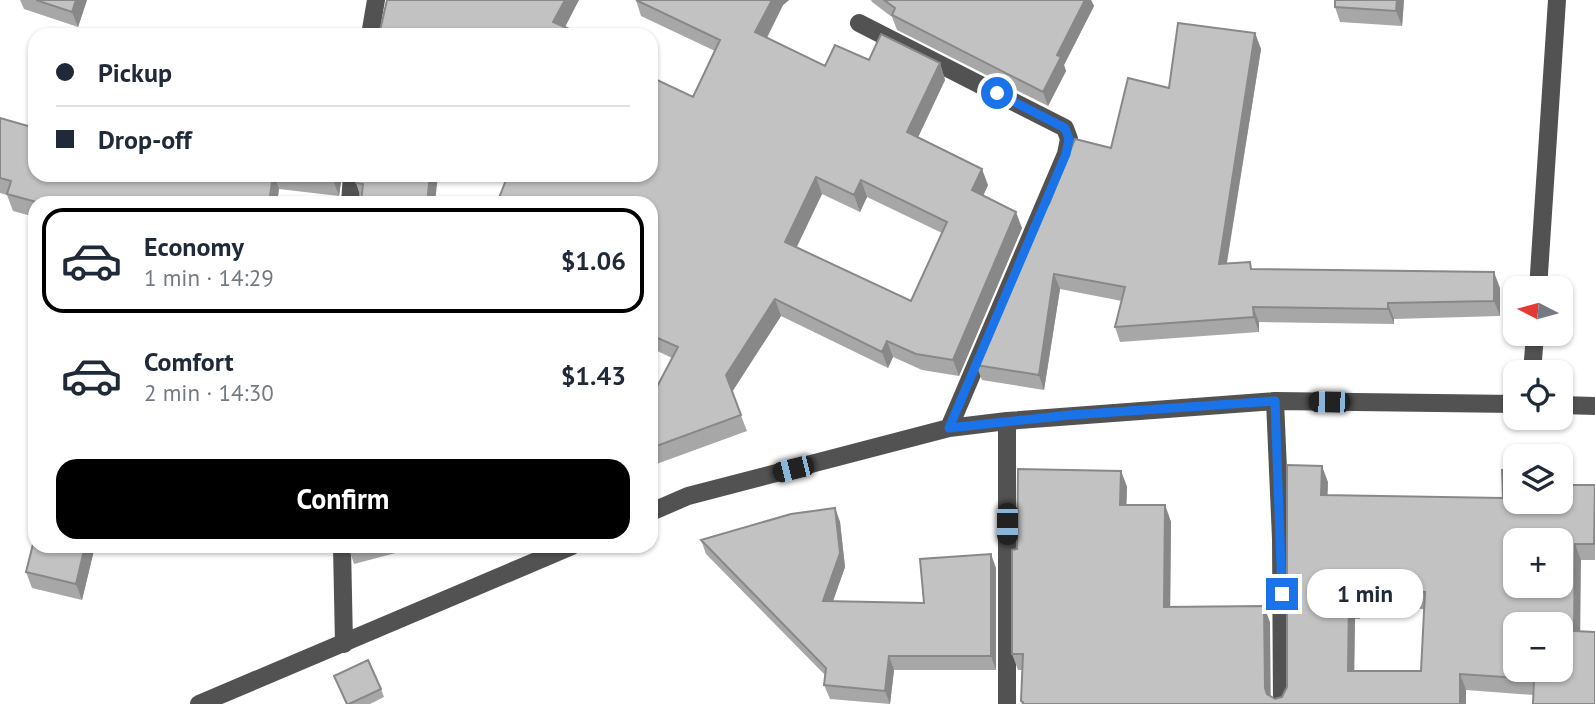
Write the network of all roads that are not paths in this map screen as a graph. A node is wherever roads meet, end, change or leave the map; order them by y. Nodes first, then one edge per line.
1 (376, 0) edge
2 (1557, 0) edge
3 (859, 23) dead end
4 (371, 28) edge
5 (1539, 276) edge
6 (1275, 401) junction
7 (1503, 404) edge
8 (1573, 405) edge
9 (1595, 405) edge
10 (1006, 421) junction
11 (949, 428) junction
12 (658, 509) edge
13 (342, 553) edge
14 (556, 553) edge
15 (344, 644) junction
16 (199, 704) edge
17 (1007, 704) edge
18 (1282, 704) edge

1 - 4 street
2 - 5 street
3 - 11 street
6 - 7 street
6 - 10 street
6 - 18 street
8 - 9 street
10 - 11 street
10 - 17 street
11 - 12 street
13 - 15 street
14 - 15 street
15 - 16 street

